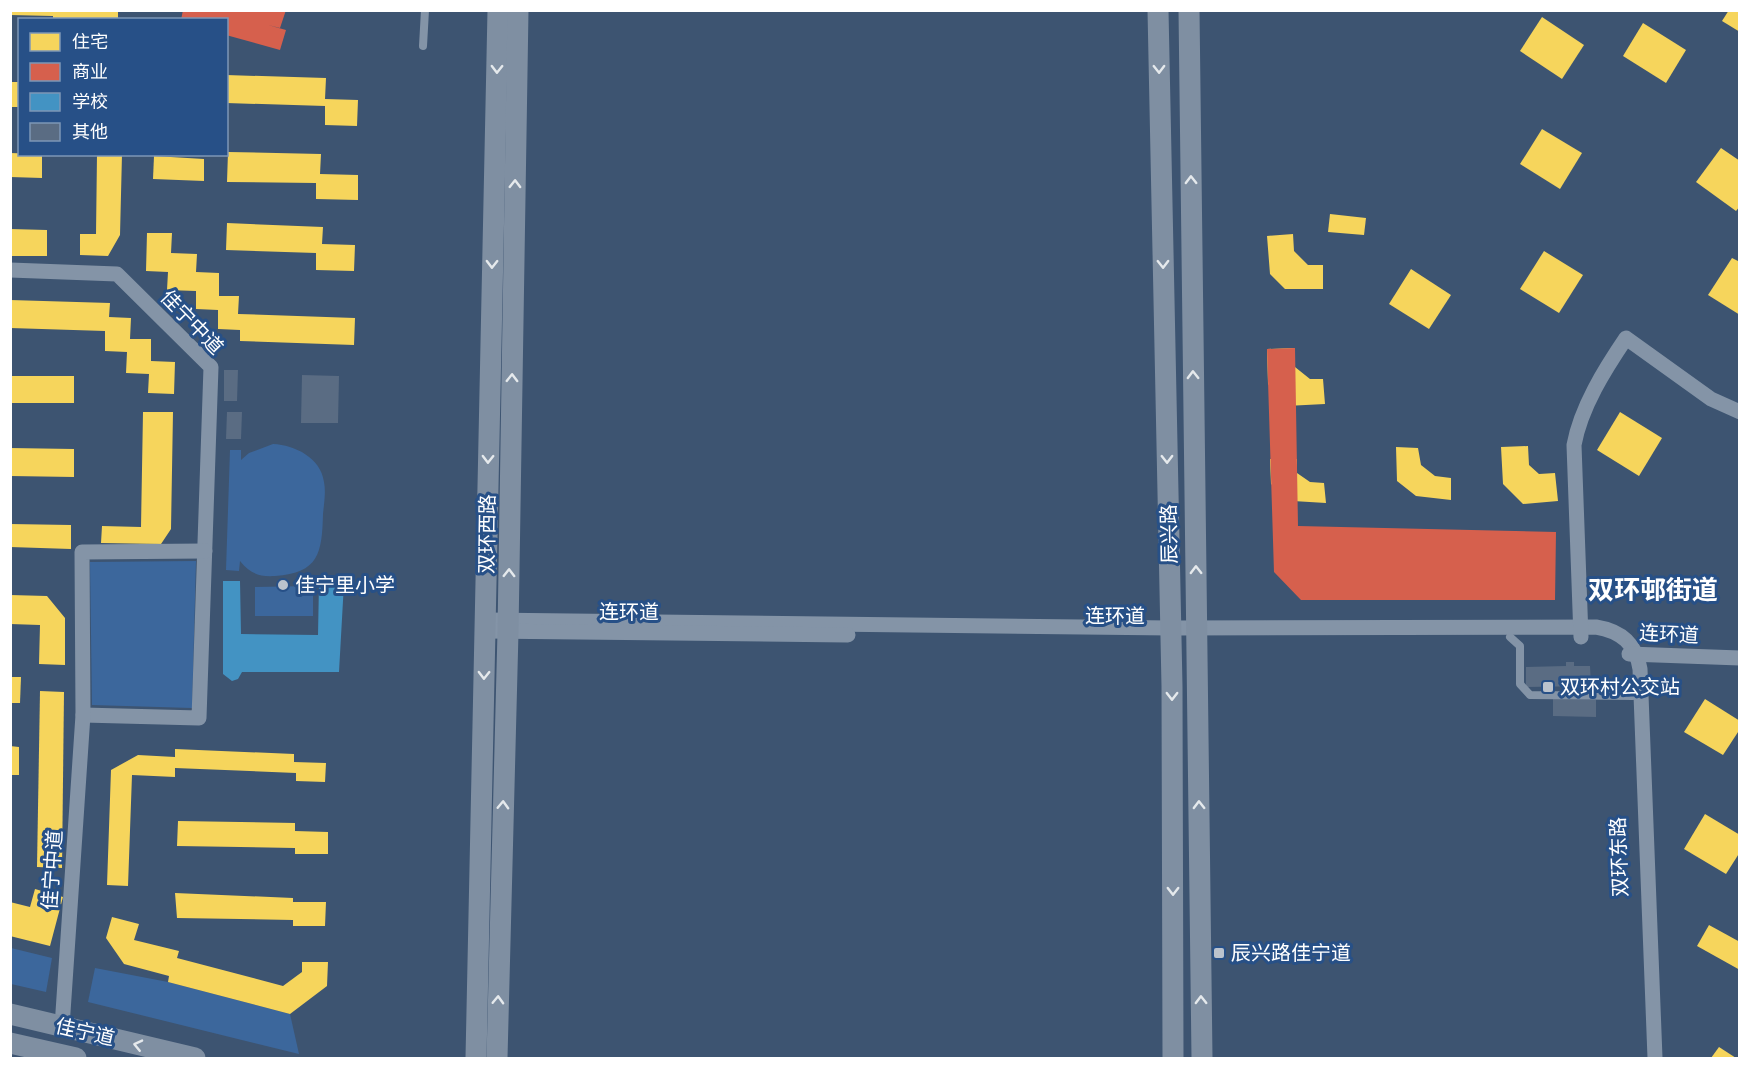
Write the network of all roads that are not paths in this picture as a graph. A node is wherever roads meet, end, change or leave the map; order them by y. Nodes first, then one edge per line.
1 (425, 10) edge
2 (498, 10) edge
3 (518, 10) edge
4 (1158, 10) edge
5 (1189, 10) edge
6 (423, 46) dead end
7 (10, 270) edge
8 (1740, 412) edge
9 (205, 551) junction
10 (485, 626) junction
11 (508, 626) junction
12 (1581, 632) junction
13 (1171, 633) junction
14 (1197, 633) junction
15 (1510, 637) junction
16 (1632, 654) junction
17 (1740, 658) edge
18 (1637, 692) junction
19 (83, 715) junction
20 (10, 1014) edge
21 (62, 1027) junction
22 (10, 1043) edge
23 (76, 1059) edge
24 (195, 1059) edge
25 (476, 1059) edge
26 (497, 1059) edge
27 (1173, 1059) edge
28 (1202, 1059) edge
29 (1648, 1059) edge
30 (1655, 1059) edge

1 - 6 lane
2 -> 10 main road, 双环西路
11 -> 3 main road, 双环西路
4 -> 13 main road, 辰兴路
14 -> 5 main road, 辰兴路
7 - 9 street, 佳宁中道
8 - 12 street
9 - 19 street, 佳宁中道
9 - 19 street, 佳宁中道
10 - 11 street, 连环道
10 -> 25 main road, 双环西路
11 - 13 street, 连环道
26 -> 11 main road, 双环西路
12 - 14 street
12 - 15 street, 连环道
12 - 16 street
13 - 14 street, 连环道
13 -> 27 main road, 辰兴路
14 - 15 street, 连环道
28 -> 14 main road, 辰兴路
15 - 18 lane
16 - 17 street, 连环道
16 - 18 street, 双环东路
18 - 29 street, 双环东路
18 - 30 street, 双环东路
19 - 21 street, 佳宁中道
20 - 21 main road, 佳宁道
24 -> 21 main road, 佳宁道
22 - 23 main road, 佳宁道

